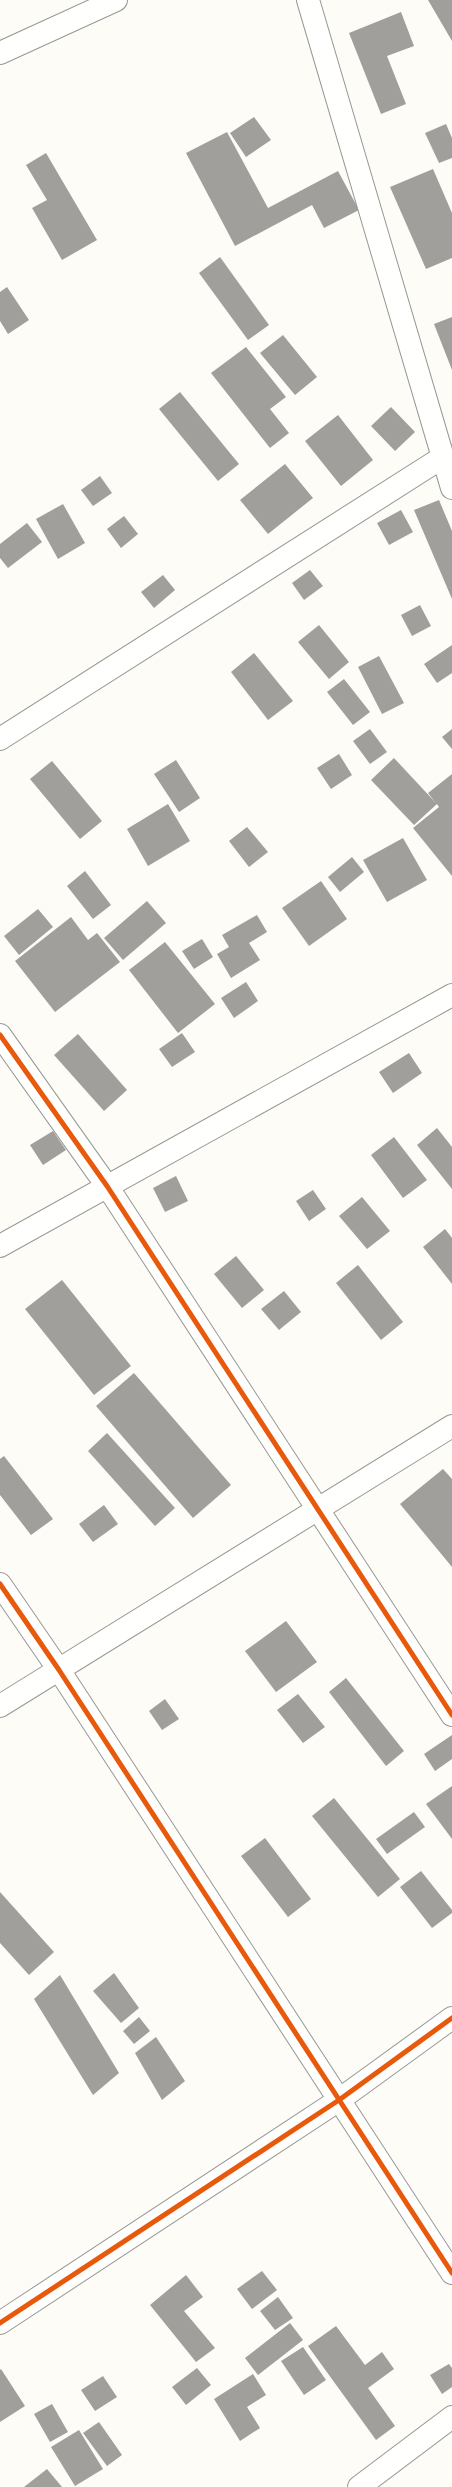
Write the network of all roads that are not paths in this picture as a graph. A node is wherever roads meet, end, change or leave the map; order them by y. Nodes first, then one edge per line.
1 (116, 0) edge
2 (308, 0) edge
3 (0, 53) edge
4 (443, 457) junction
5 (452, 488) edge
6 (0, 739) edge
7 (452, 995) edge
8 (0, 1036) edge
9 (107, 1186) junction
10 (0, 1246) edge
11 (452, 1426) edge
12 (317, 1509) junction
13 (0, 1584) edge
14 (59, 1670) junction
15 (0, 1706) edge
16 (452, 1715) edge
17 (452, 2018) edge
18 (339, 2100) junction
19 (452, 2273) edge
20 (0, 2323) edge
21 (452, 2417) edge
22 (359, 2487) edge

1 - 3 street
2 - 4 street
4 - 5 street
4 - 6 street
7 - 9 street
8 - 9 street
9 - 10 street
9 - 12 street
11 - 12 street
12 - 14 street
12 - 16 street
13 - 14 street
14 - 15 street
14 - 18 street
17 - 18 street
18 - 19 street
18 - 20 street
21 - 22 street

